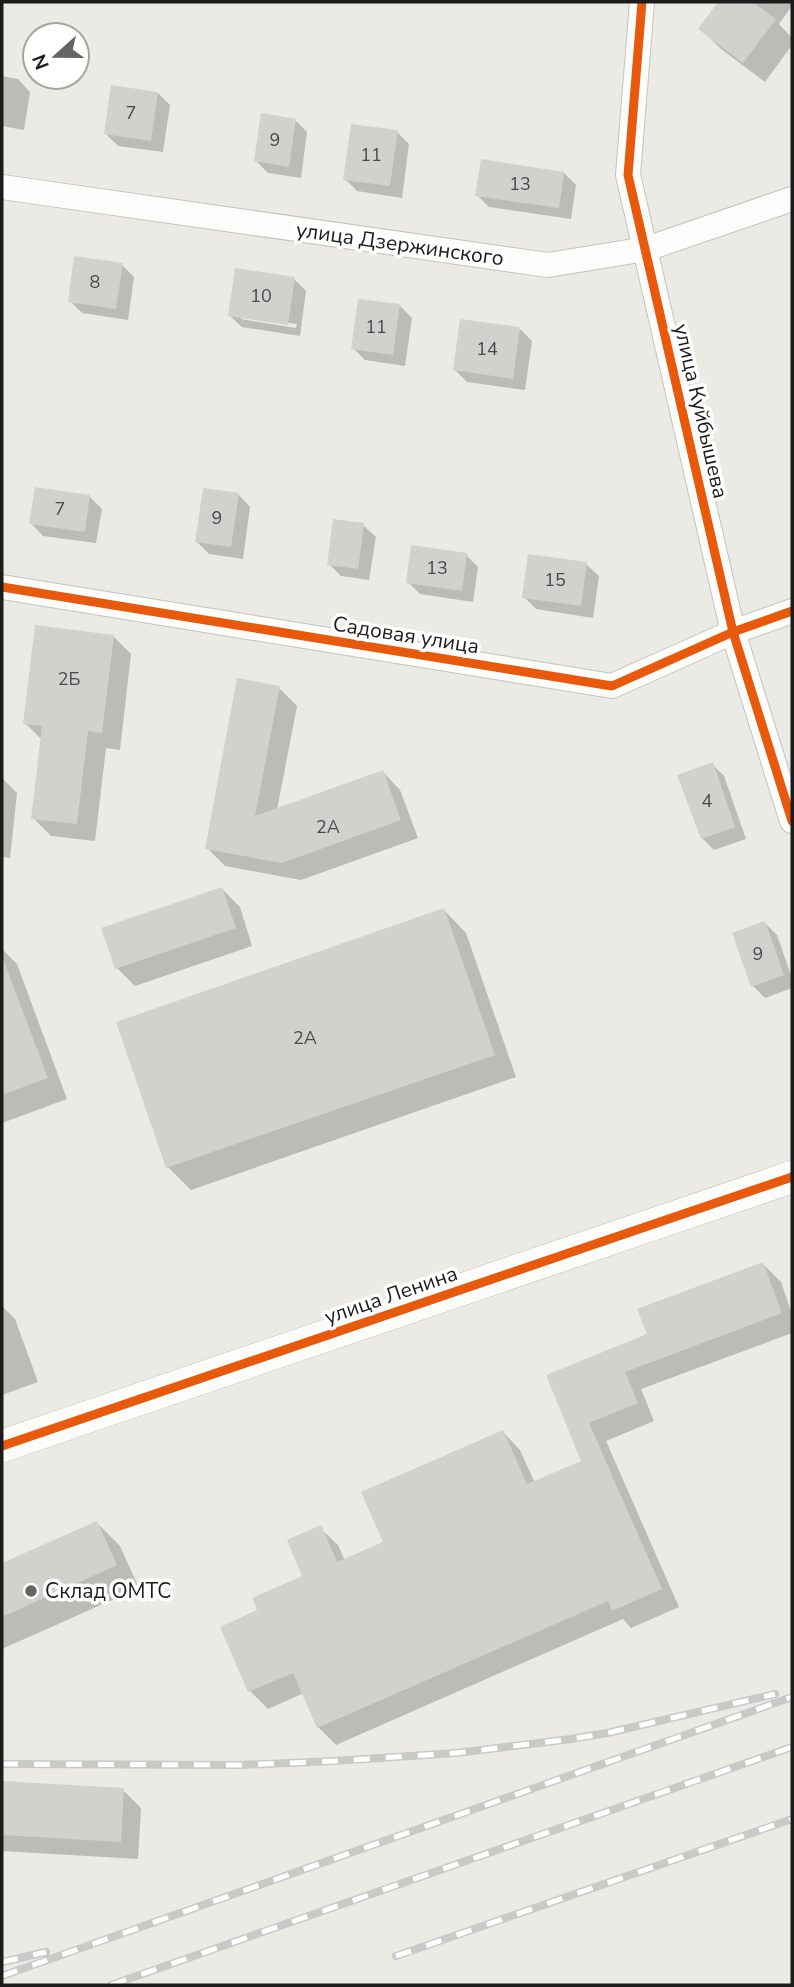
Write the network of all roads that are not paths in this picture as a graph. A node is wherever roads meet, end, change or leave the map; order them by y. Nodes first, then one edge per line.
1 (642, 2) edge
2 (2, 187) edge
3 (792, 199) edge
4 (646, 249) junction
5 (2, 587) edge
6 (792, 611) edge
7 (733, 632) junction
8 (792, 821) edge
9 (792, 1177) edge
10 (2, 1446) edge

1 - 4 street, улица Куйбышева
2 - 4 street, улица Дзержинского
3 - 4 street, улица Дзержинского
4 - 7 street, улица Куйбышева
5 - 7 street, Садовая улица
6 - 7 street, Садовая улица
7 - 8 street, улица Куйбышева
9 - 10 street, улица Ленина

